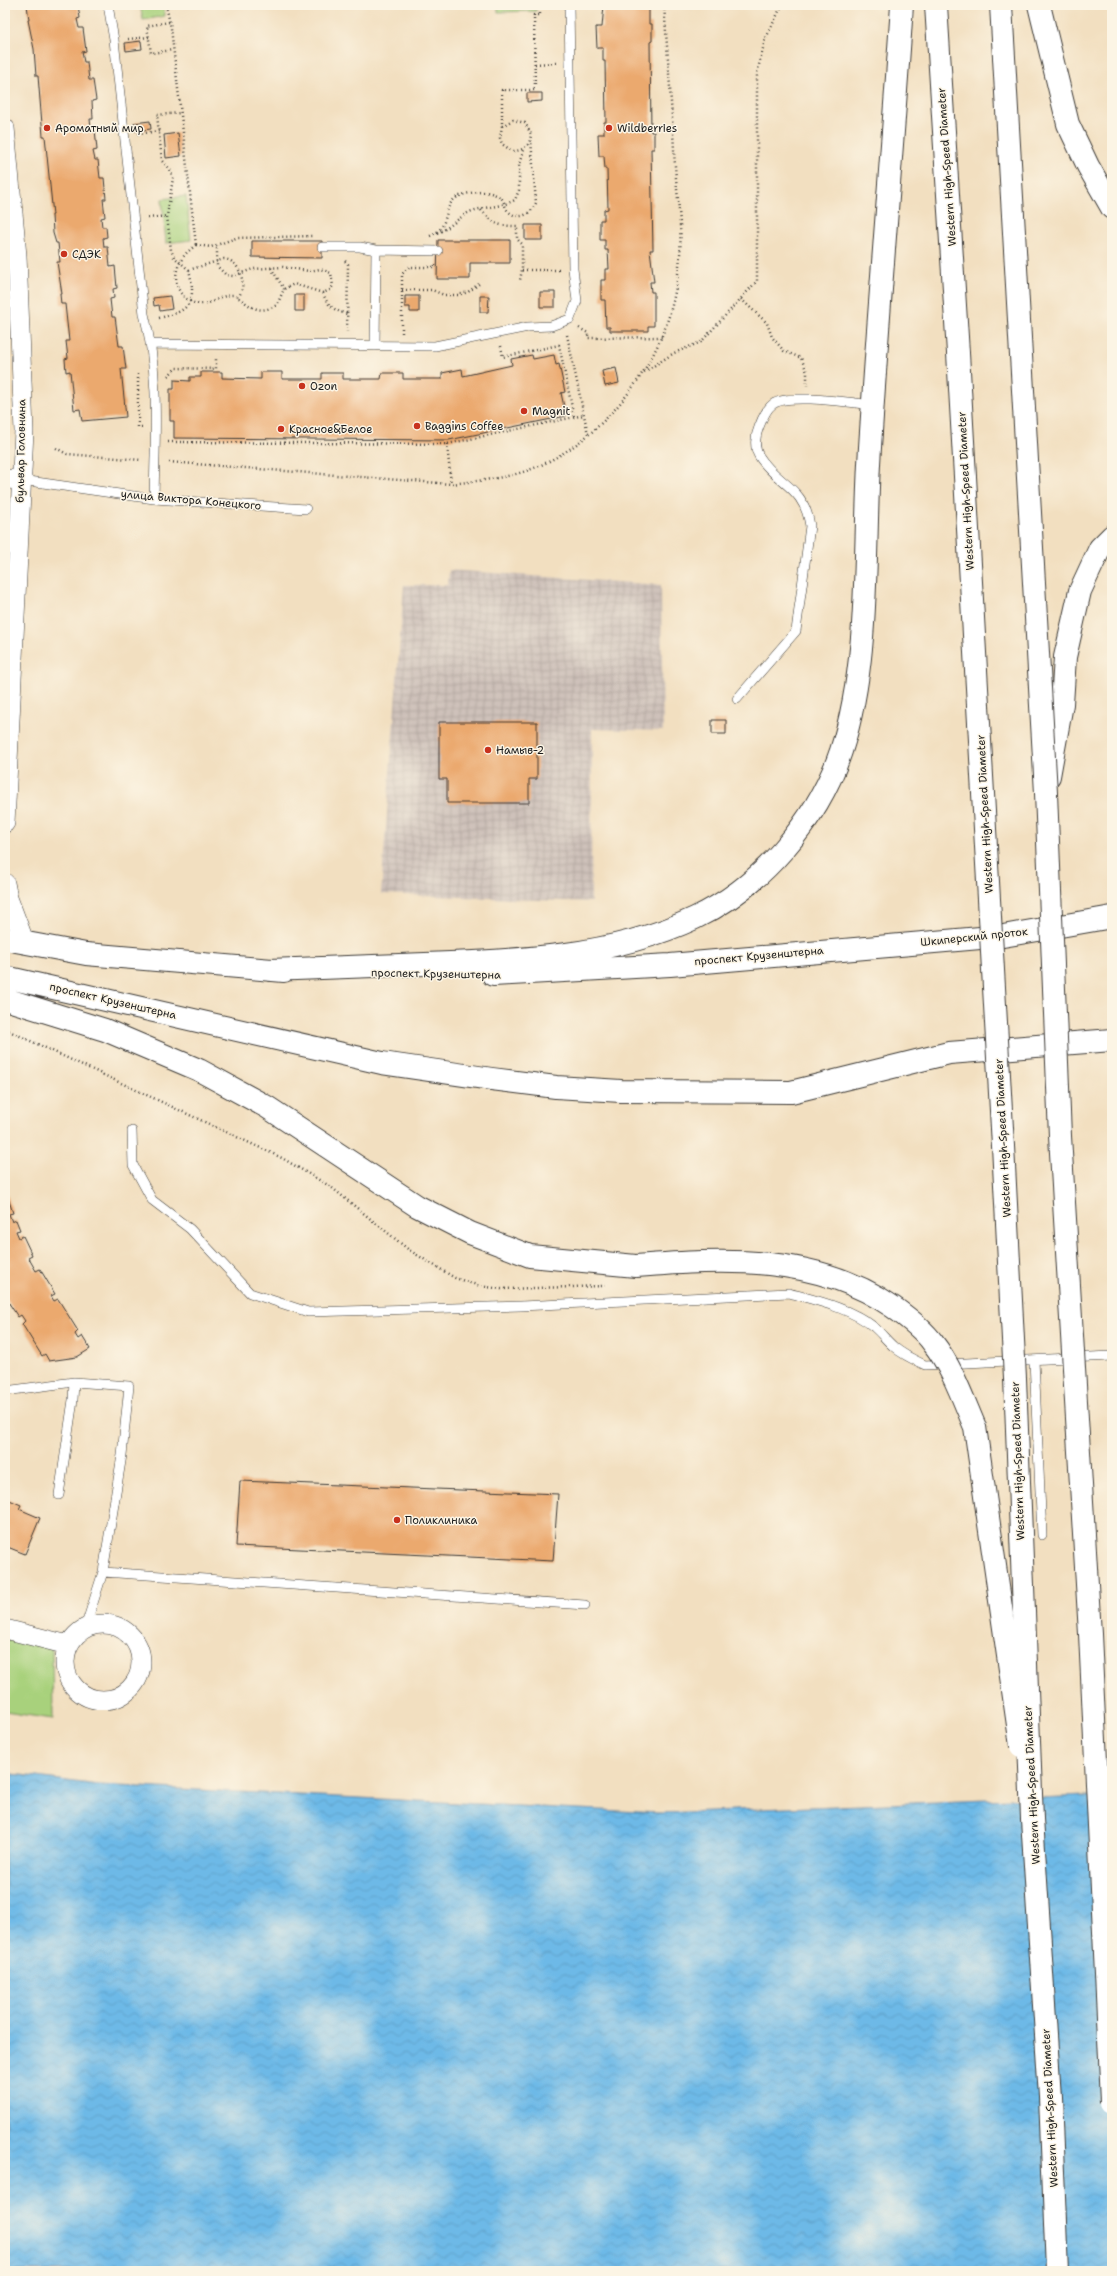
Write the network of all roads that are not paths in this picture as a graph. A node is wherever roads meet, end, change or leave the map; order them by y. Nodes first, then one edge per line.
1 (108, 5) edge
2 (569, 5) edge
3 (902, 5) edge
4 (936, 5) edge
5 (1001, 5) edge
6 (1039, 5) edge
7 (5, 128) edge
8 (1112, 208) edge
9 (324, 247) road end
10 (376, 250) junction
11 (436, 251) road end
12 (152, 344) junction
13 (375, 346) junction
14 (873, 405) junction
15 (13, 480) edge
16 (13, 499) edge
17 (154, 499) junction
18 (306, 509) dead end
19 (1112, 536) edge
20 (737, 699) dead end
21 (1046, 793) junction
22 (5, 823) edge
23 (5, 883) edge
24 (1112, 917) edge
25 (15, 941) edge
26 (868, 946) joint
27 (270, 970) junction
28 (5, 977) edge
29 (5, 999) edge
30 (1112, 1040) edge
31 (132, 1131) dead end
32 (1112, 1356) edge
33 (1034, 1360) junction
34 (74, 1382) junction
35 (5, 1391) edge
36 (59, 1496) dead end
37 (1042, 1535) dead end
38 (103, 1572) junction
39 (585, 1605) dead end
40 (85, 1628) junction
41 (5, 1629) edge
42 (68, 1645) junction
43 (1032, 1819) junction
44 (1112, 2102) edge
45 (1057, 2271) edge

1 - 12 lane
2 - 13 lane
3 - 14 main road
4 - 43 main road, Western High-Speed Diameter, bridge
5 - 21 main road, bridge
6 - 8 main road
7 - 15 street, бульвар Головнина
9 - 10 lane
10 - 11 lane
10 - 13 lane
12 - 13 lane
12 - 17 lane
14 - 20 lane
14 - 27 main road
15 - 16 street, бульвар Головнина
15 - 17 lane, улица Виктора Конецкого
16 - 22 street, бульвар Головнина
17 - 18 lane, улица Виктора Конецкого
19 - 21 main road
21 - 44 main road, bridge
23 - 25 street
24 - 26 main road, Шкиперский проток
25 - 27 main road, проспект Крузенштерна
26 - 27 main road, проспект Крузенштерна
28 - 30 main road, проспект Крузенштерна
29 - 43 main road, bridge
31 - 33 lane
32 - 33 lane
33 - 37 lane
34 - 35 lane
34 - 36 lane
34 - 38 lane
38 - 39 lane
38 - 40 lane
40 - 42 street
40 - 42 street
41 - 42 street
43 - 45 main road, Western High-Speed Diameter, bridge

